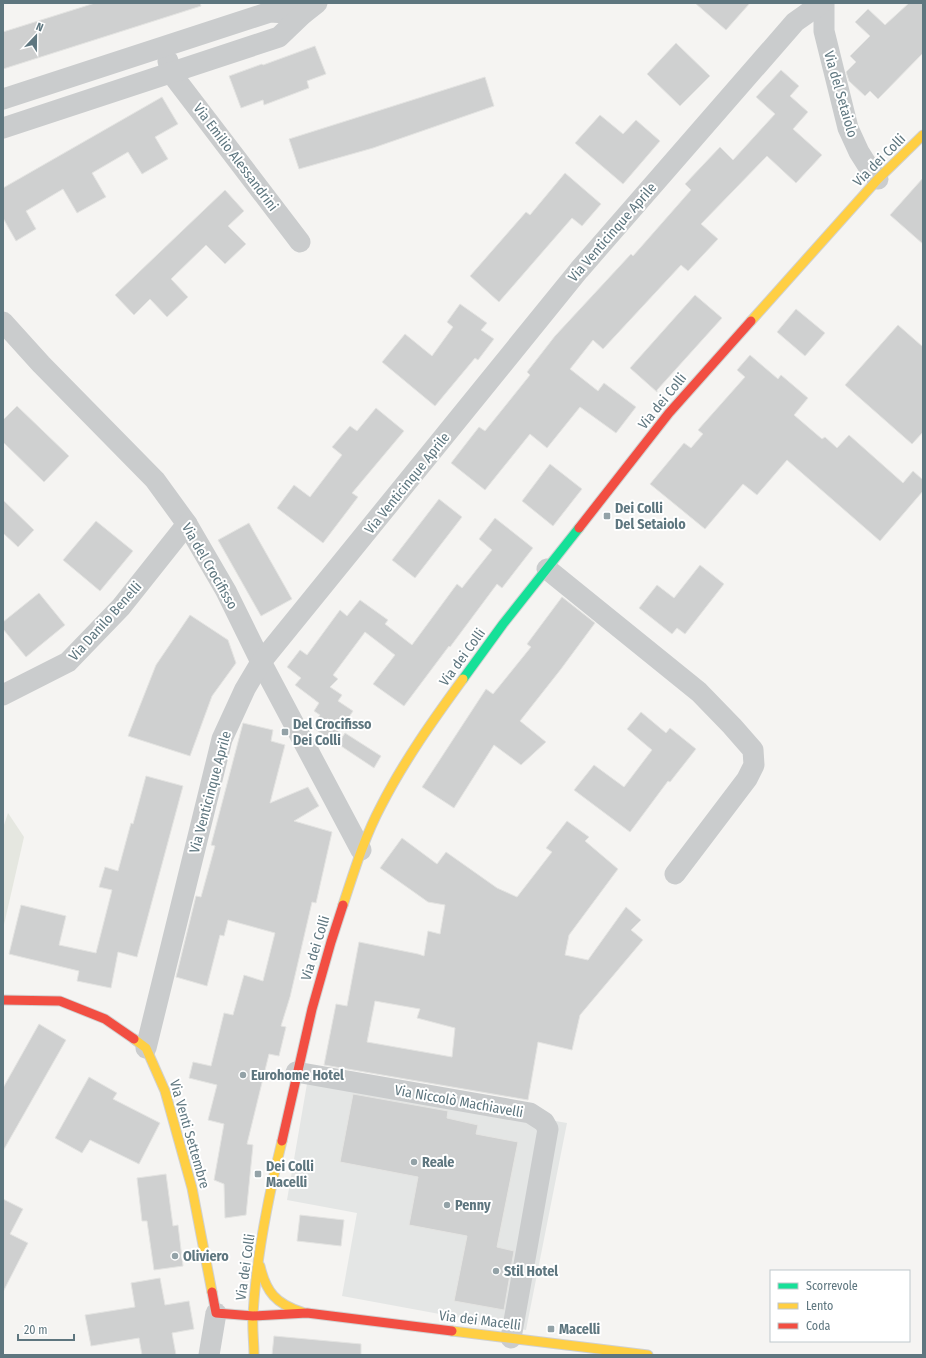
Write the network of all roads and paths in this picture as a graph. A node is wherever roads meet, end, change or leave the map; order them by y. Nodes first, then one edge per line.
1 (823, 3) edge
2 (310, 8) edge
3 (164, 47) junction
4 (171, 73) junction
5 (3, 99) edge
6 (3, 128) edge
7 (923, 135) edge
8 (878, 179) junction
9 (300, 242) dead end
10 (3, 322) edge
11 (187, 524) junction
12 (547, 569) junction
13 (262, 662) junction
14 (3, 695) edge
15 (361, 850) junction
16 (675, 874) dead end
17 (3, 1000) edge
18 (146, 1048) junction
19 (296, 1072) junction
20 (259, 1260) junction
21 (216, 1312) junction
22 (307, 1313) junction
23 (253, 1316) junction
24 (511, 1338) junction
25 (209, 1355) edge
26 (254, 1355) edge
27 (648, 1355) edge

1 - 8 street, Via del Setaiolo
1 - 13 street, Via Venticinque Aprile
2 - 3 street
2 - 4 street
3 - 4 street, Via Emilio Alessandrini
3 - 5 street
4 - 6 street
4 - 9 street, Via Emilio Alessandrini
7 - 8 street, Via dei Colli
8 - 12 street, Via dei Colli
10 - 11 street, Via del Crocifisso
11 - 13 street, Via del Crocifisso
11 - 14 street, Via Danilo Benelli
12 - 15 street, Via dei Colli
12 - 16 street
13 - 15 street, Via del Crocifisso
13 - 18 street, Via Venticinque Aprile
15 - 19 street, Via dei Colli
17 - 18 street
18 - 21 street, Via Venti Settembre
19 - 20 street, Via dei Colli
19 - 24 street, Via Niccolò Machiavelli
20 - 22 street, Via dei Macelli
20 - 23 street, Via dei Colli
21 - 23 street, Via dei Macelli
21 - 25 street
22 - 23 street, Via dei Macelli
22 - 24 street, Via dei Macelli
23 - 26 street, Via dei Colli
24 - 27 street, Via dei Macelli

